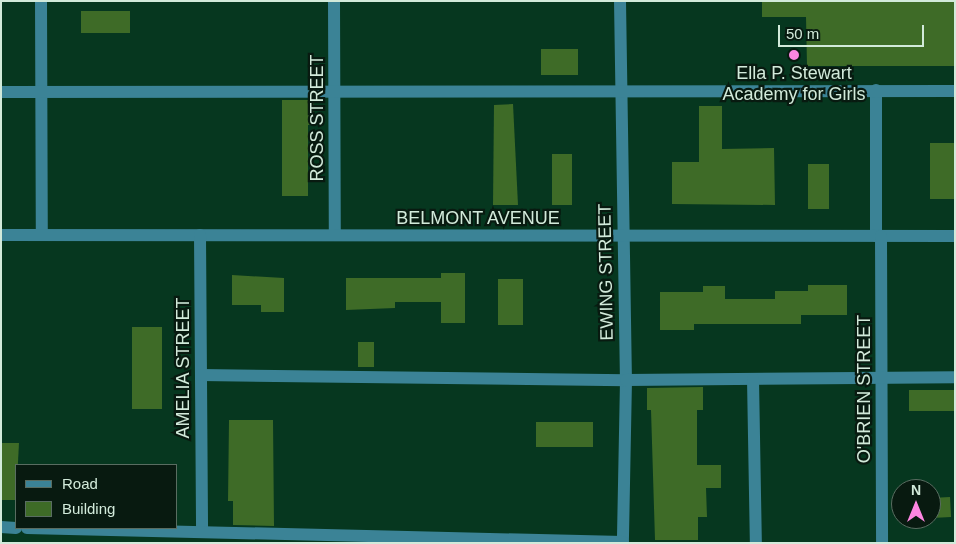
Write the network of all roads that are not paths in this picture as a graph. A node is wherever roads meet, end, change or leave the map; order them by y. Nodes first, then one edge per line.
1 (41, 1) edge
2 (334, 1) edge
3 (620, 1) edge
4 (876, 90) junction
5 (335, 91) junction
6 (955, 91) edge
7 (1, 92) edge
8 (42, 92) junction
9 (622, 92) junction
10 (1, 235) edge
11 (42, 235) junction
12 (200, 235) junction
13 (335, 235) junction
14 (622, 236) junction
15 (879, 236) junction
16 (955, 236) edge
17 (201, 375) junction
18 (881, 376) junction
19 (955, 377) edge
20 (753, 379) junction
21 (626, 380) junction
22 (1, 527) edge
23 (15, 528) edge
24 (85, 529) edge
25 (202, 531) junction
26 (623, 542) edge
27 (756, 543) edge
28 (882, 543) edge

1 - 8 street
2 - 5 street, ROSS STREET
3 - 9 street, EWING STREET
4 - 6 street
4 - 9 street
4 - 15 street, O'BRIEN STREET
5 - 8 street
5 - 9 street
5 - 13 street, ROSS STREET
7 - 8 street
8 - 11 street
9 - 14 street, EWING STREET
10 - 11 street, BELMONT AVENUE
11 - 12 street, BELMONT AVENUE
12 - 13 street, BELMONT AVENUE
12 - 17 street, AMELIA STREET
13 - 14 street, BELMONT AVENUE
14 - 15 street, BELMONT AVENUE
14 - 21 street, EWING STREET
15 - 16 street, BELMONT AVENUE
15 - 18 street, O'BRIEN STREET
17 - 21 street
17 - 25 street, AMELIA STREET
18 - 19 street
18 - 20 street
18 - 28 street, O'BRIEN STREET
20 - 21 street
20 - 27 street
21 - 26 street, EWING STREET
22 - 23 street
24 - 25 street
25 - 26 street

